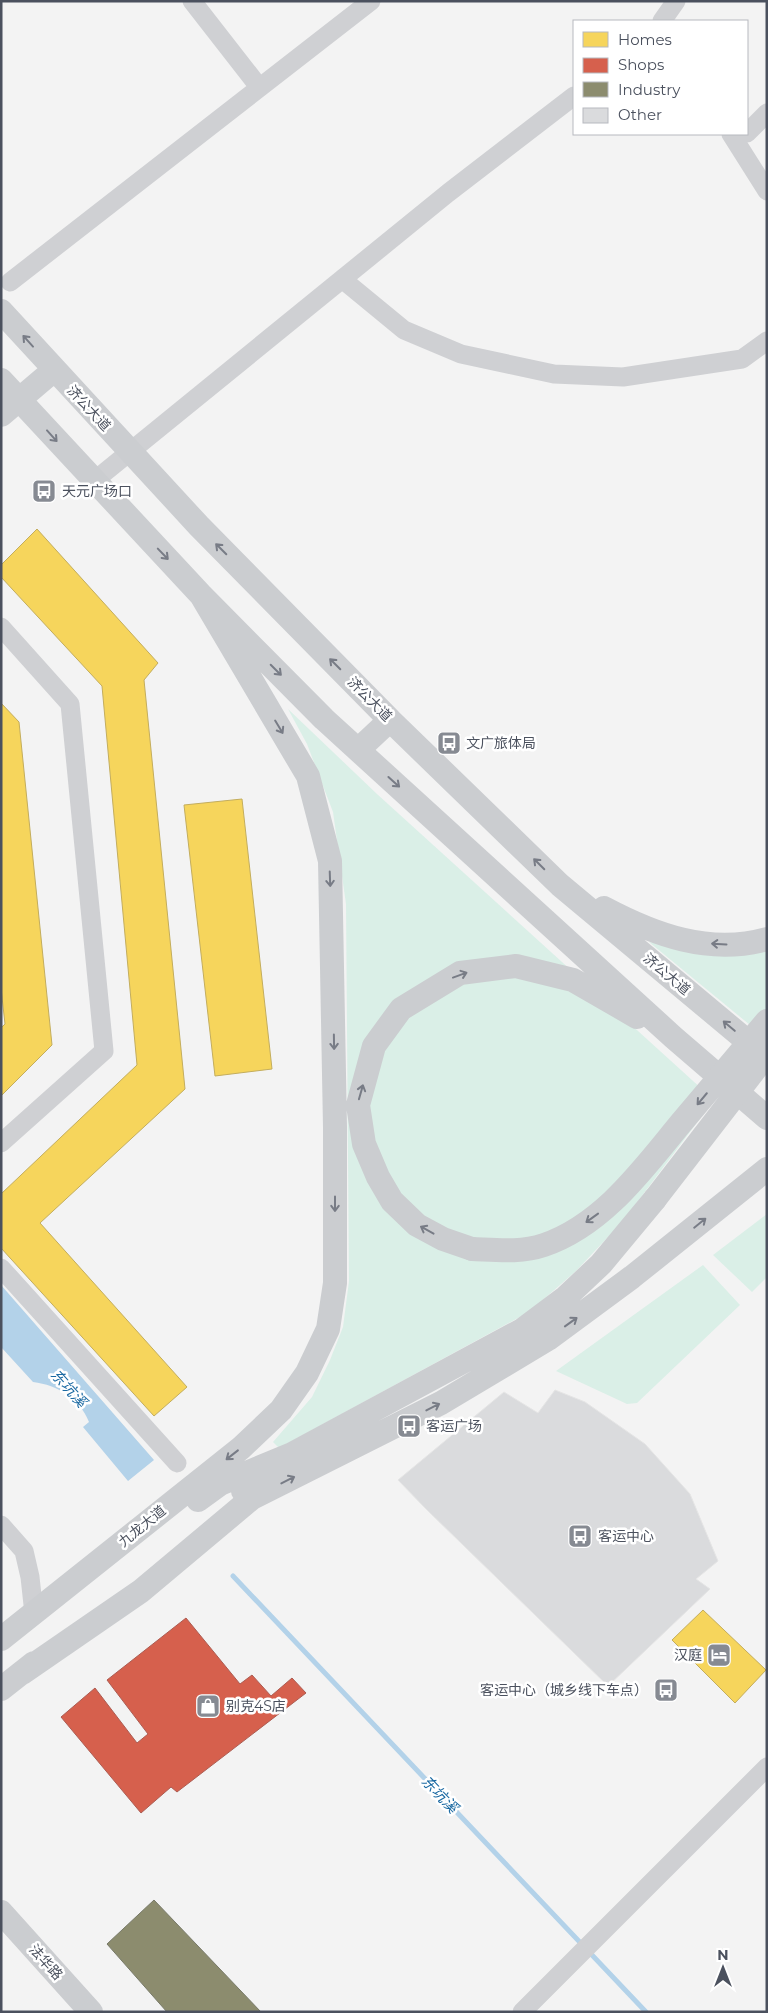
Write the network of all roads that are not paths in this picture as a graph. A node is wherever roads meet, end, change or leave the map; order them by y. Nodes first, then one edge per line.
1 (192, 1) edge
2 (371, 1) edge
3 (676, 1) edge
4 (663, 20) edge
5 (259, 87) junction
6 (573, 97) edge
7 (767, 113) edge
8 (748, 130) edge
9 (741, 136) edge
10 (767, 191) edge
11 (342, 279) junction
12 (10, 282) dead end
13 (1, 312) edge
14 (767, 341) edge
15 (54, 370) junction
16 (1, 380) edge
17 (10, 407) edge
18 (129, 452) junction
19 (94, 481) junction
20 (201, 595) junction
21 (1, 627) edge
22 (390, 720) junction
23 (358, 750) junction
24 (560, 885) junction
25 (767, 939) edge
26 (767, 1021) edge
27 (673, 1037) junction
28 (767, 1056) edge
29 (767, 1118) edge
30 (1, 1142) edge
31 (767, 1170) edge
32 (1, 1268) edge
33 (292, 1454) junction
34 (177, 1463) dead end
35 (1, 1525) edge
36 (34, 1614) junction
37 (1, 1639) edge
38 (22, 1673) junction
39 (1, 1689) edge
40 (767, 1768) edge
41 (1, 1912) edge
42 (91, 2012) edge
43 (522, 2012) edge

1 - 5 street
2 - 5 street
3 - 4 street
5 - 12 street
6 - 11 street
7 - 8 street
9 - 10 street
11 - 14 street
11 - 18 street
15 -> 13 main road, 济公大道
15 - 17 main road
15 - 18 main road, 济公大道
16 - 17 main road
17 -> 19 main road
18 - 19 street
22 -> 18 main road, 济公大道
19 -> 20 main road
20 -> 23 main road
20 -> 36 main road, 九龙大道
21 - 30 street
22 - 23 main road
24 -> 22 main road, 济公大道
23 -> 27 main road
25 -> 24 main road
28 -> 24 main road, 济公大道
26 -> 27 main road, bridge
27 - 29 main road
28 - 33 main road, bridge
38 -> 31 main road
32 - 34 street
33 - 36 main road
33 - 38 main road
35 - 36 street
36 - 37 main road, 九龙大道
38 - 39 main road
40 - 43 street
41 - 42 main road, 法华路

